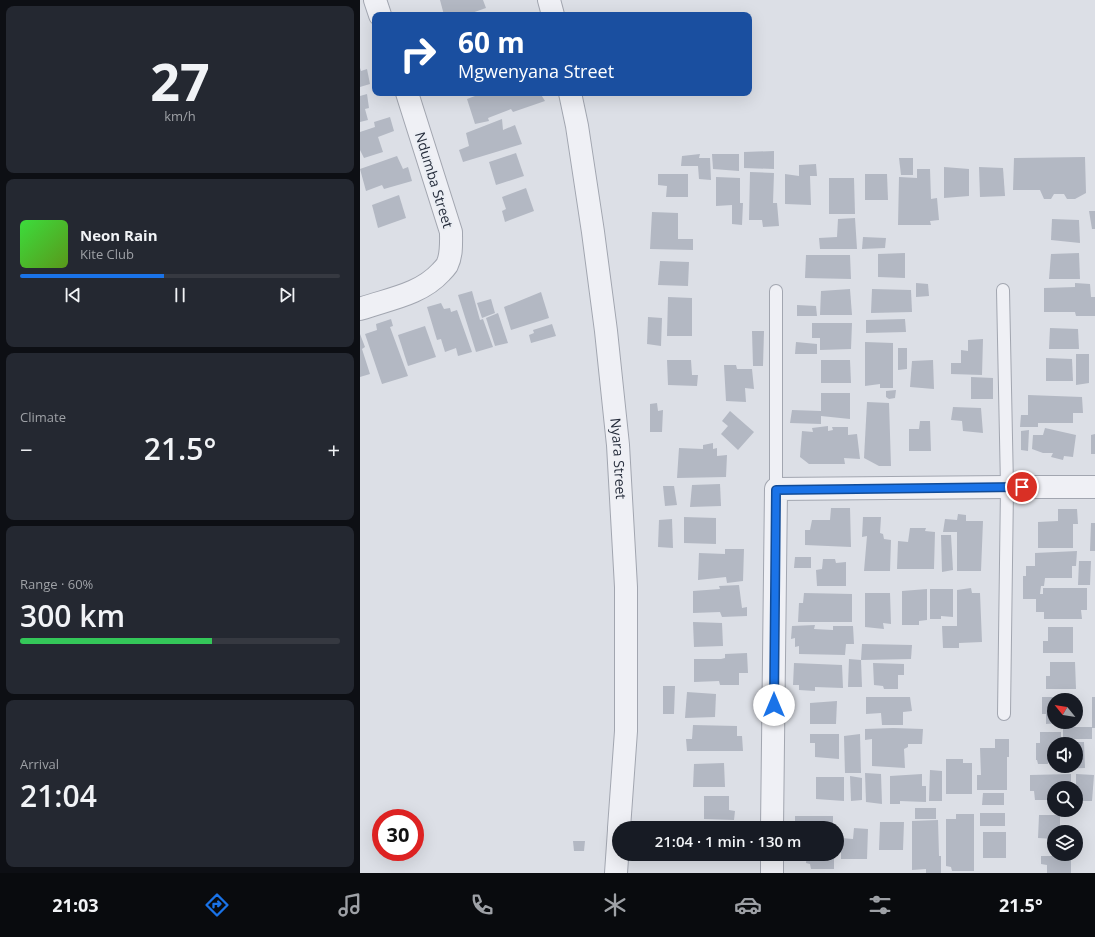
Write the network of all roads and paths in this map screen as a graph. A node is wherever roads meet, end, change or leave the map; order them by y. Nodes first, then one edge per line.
1 (375, 0) edge
2 (549, 0) edge
3 (379, 12) edge
4 (552, 12) edge
5 (408, 96) edge
6 (571, 96) edge
7 (1003, 290) dead end
8 (776, 291) dead end
9 (360, 309) edge
10 (1007, 487) junction
11 (1095, 487) edge
12 (776, 490) junction
13 (1004, 714) dead end
14 (620, 821) edge
15 (772, 821) edge
16 (617, 861) edge
17 (772, 861) edge
18 (616, 873) edge
19 (772, 873) edge

1 - 3 street
2 - 4 street
5 - 9 street, Ndumba Street
6 - 14 street, Nyara Street
7 - 10 lane
8 - 12 lane
10 - 11 street
10 - 12 street
10 - 13 lane
12 - 15 street
16 - 18 street, Nyara Street
17 - 19 street

